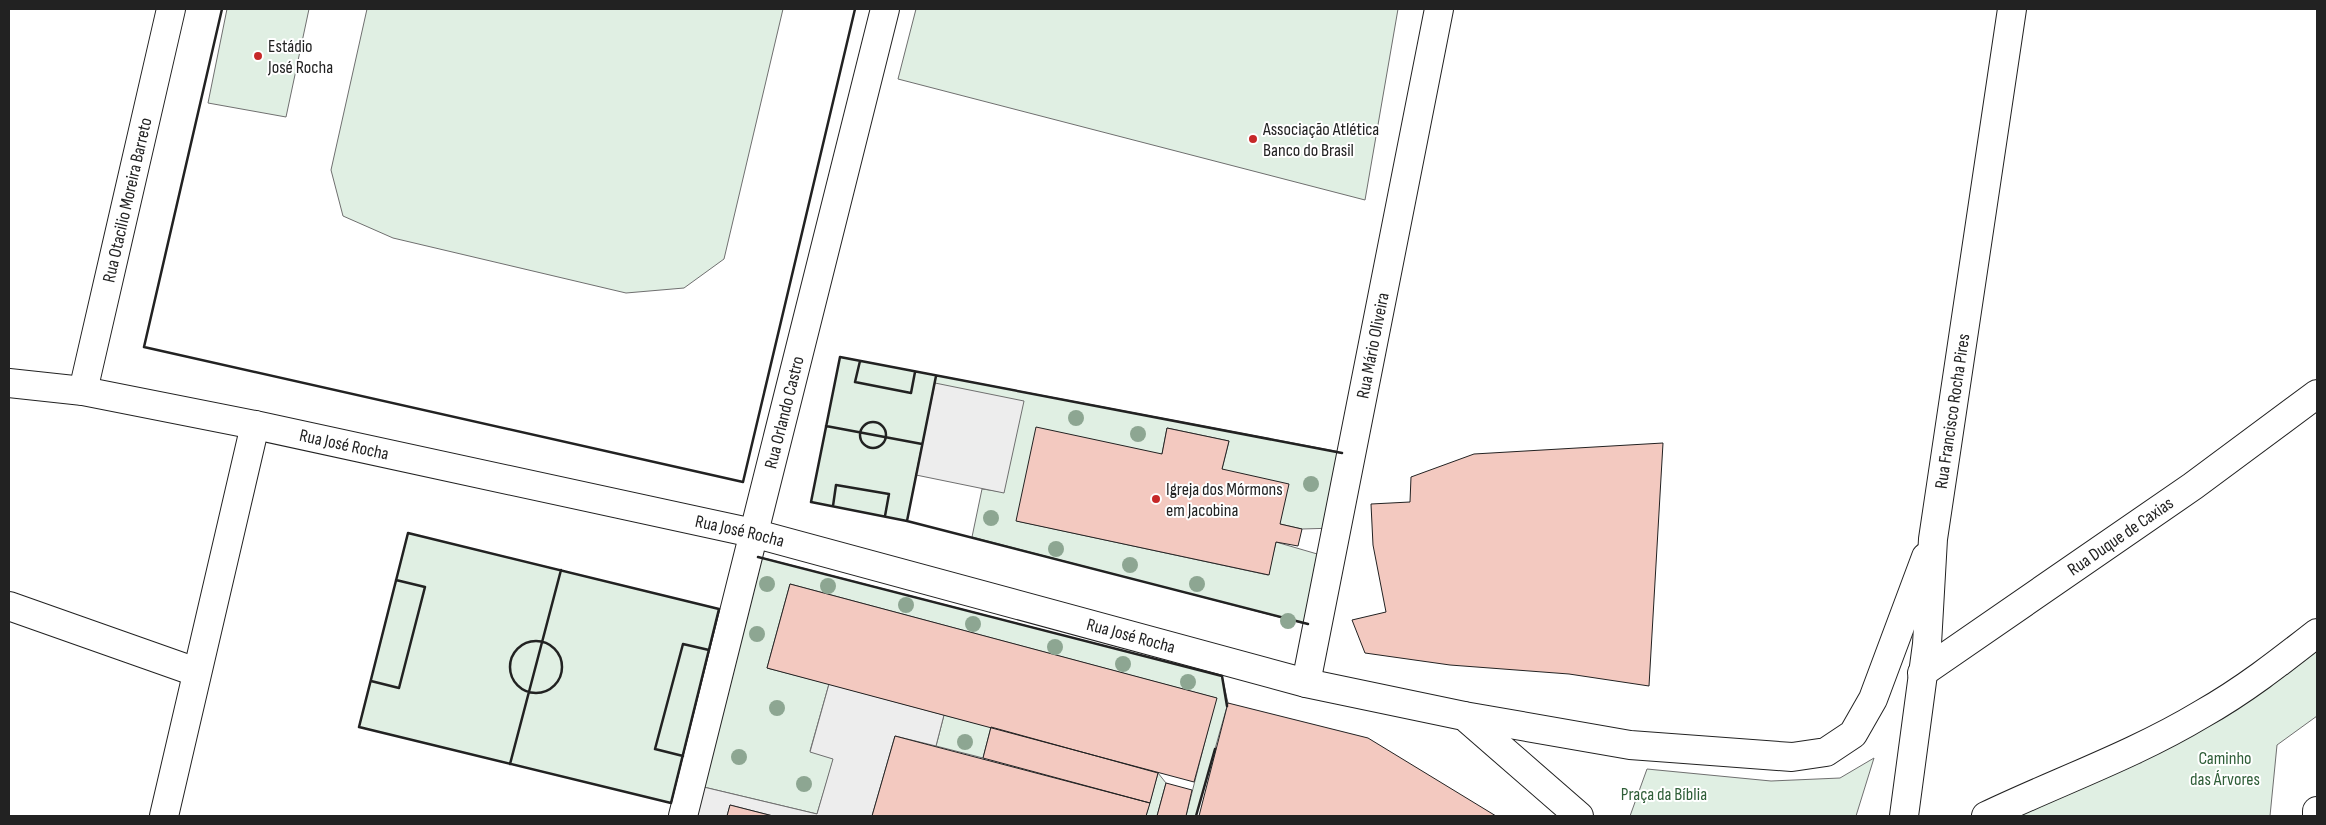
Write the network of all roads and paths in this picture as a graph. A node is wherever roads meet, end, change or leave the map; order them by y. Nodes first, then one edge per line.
1 (171, 9) edge
2 (885, 9) edge
3 (1439, 9) edge
4 (2012, 9) edge
5 (9, 382) edge
6 (83, 391) junction
7 (2317, 394) edge
8 (255, 425) junction
9 (754, 533) junction
10 (1933, 539) junction
11 (9, 606) edge
12 (2317, 633) edge
13 (196, 672) junction
14 (1922, 673) junction
15 (1306, 683) junction
16 (1464, 716) junction
17 (2317, 812) edge
18 (164, 816) edge
19 (683, 816) edge
20 (1580, 816) edge
21 (1904, 816) edge
22 (1986, 816) edge
23 (2317, 816) edge

1 - 6 street, Rua Otacilio Moreira Barreto
2 - 9 street, Rua Orlando Castro
3 - 15 street, Rua Mário Oliveira
4 - 10 street, Rua Francisco Rocha Pires
5 - 6 street, Rua José Rocha
6 - 8 street, Rua José Rocha
7 - 14 street, Rua Duque de Caxias
8 - 9 street, Rua José Rocha
8 - 13 street
9 - 15 street, Rua José Rocha
9 - 19 street, Rua Orlando Castro
10 - 14 street, Rua Francisco Rocha Pires
10 - 16 street, Rua José Rocha
11 - 13 street
12 - 22 street
13 - 18 street
14 - 21 street, Rua Francisco Rocha Pires
15 - 16 street, Rua José Rocha
16 - 20 street
17 - 23 street

